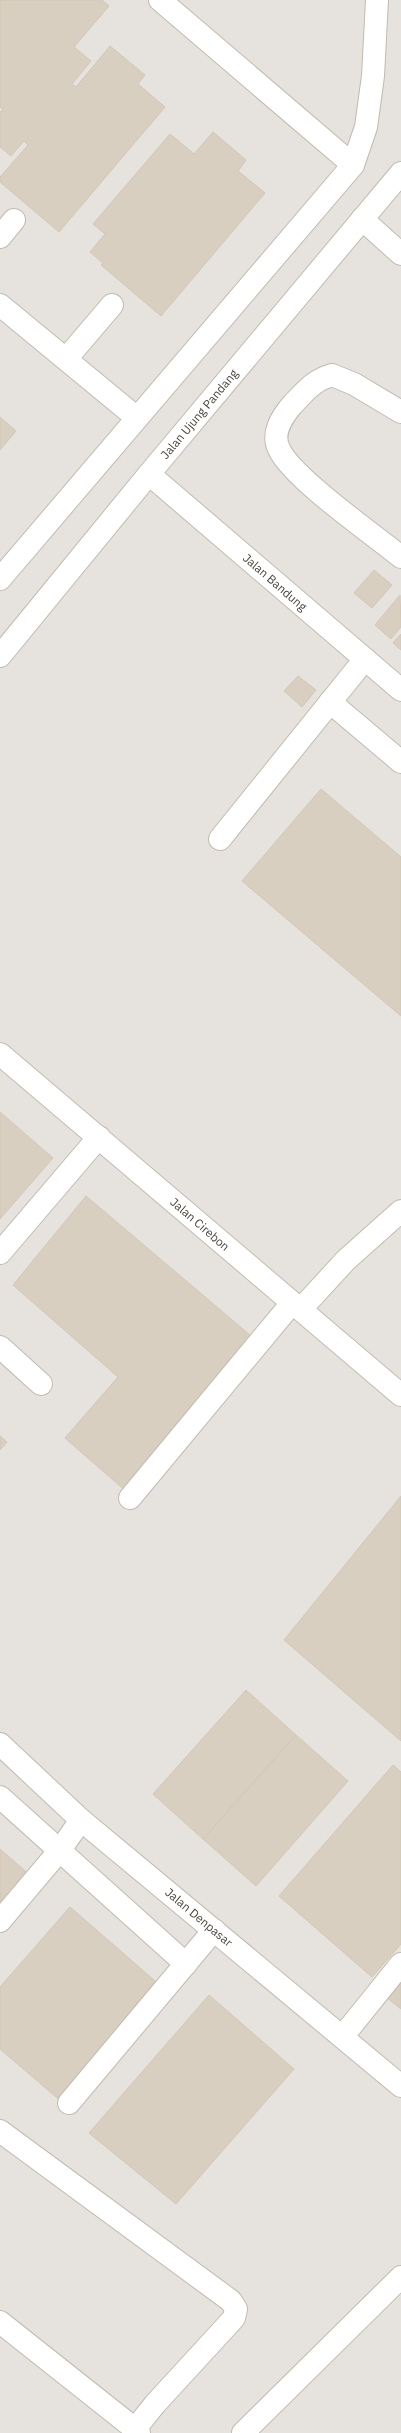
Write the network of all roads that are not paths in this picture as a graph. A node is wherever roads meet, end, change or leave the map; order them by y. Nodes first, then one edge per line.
1 (160, 0) edge
2 (377, 0) edge
3 (353, 165) junction
4 (401, 173) edge
5 (362, 219) junction
6 (14, 220) dead end
7 (0, 237) edge
8 (401, 254) edge
9 (0, 305) edge
10 (112, 305) dead end
11 (66, 359) junction
12 (401, 412) edge
13 (137, 418) junction
14 (149, 474) junction
15 (401, 557) edge
16 (0, 579) edge
17 (0, 656) edge
18 (365, 659) junction
19 (401, 690) edge
20 (330, 702) junction
21 (401, 762) edge
22 (220, 839) dead end
23 (0, 1054) edge
24 (98, 1137) junction
25 (401, 1211) edge
26 (0, 1253) edge
27 (296, 1306) junction
28 (0, 1347) edge
29 (40, 1384) dead end
30 (401, 1395) edge
31 (130, 1498) dead end
32 (0, 1744) edge
33 (0, 1797) edge
34 (81, 1820) junction
35 (60, 1850) junction
36 (0, 1921) edge
37 (214, 1930) junction
38 (186, 1964) junction
39 (401, 1964) edge
40 (342, 2036) junction
41 (401, 2086) edge
42 (69, 2103) dead end
43 (0, 2131) edge
44 (401, 2278) edge
45 (0, 2322) edge
46 (137, 2431) edge
47 (243, 2433) edge

1 - 3 street
2 - 3 street
3 - 13 street
4 - 5 street, Jalan Ujung Pandang
5 - 8 street
5 - 14 street, Jalan Ujung Pandang
6 - 7 street
9 - 11 street
10 - 11 street
11 - 13 street
12 - 15 street
13 - 16 street
14 - 17 street, Jalan Ujung Pandang
14 - 18 street, Jalan Bandung
18 - 19 street, Jalan Bandung
18 - 20 street
20 - 21 street
20 - 22 street
23 - 24 street, Jalan Cirebon
24 - 26 street
24 - 27 street, Jalan Cirebon
25 - 27 street
27 - 30 street, Jalan Cirebon
27 - 31 street
28 - 29 street
32 - 34 street, Jalan Denpasar
33 - 35 street
34 - 35 street
34 - 37 street, Jalan Denpasar
35 - 36 street
35 - 38 street
37 - 38 street
37 - 40 street, Jalan Denpasar
38 - 42 street
39 - 40 street
40 - 41 street, Jalan Denpasar
43 - 46 street
44 - 47 street
45 - 46 street

